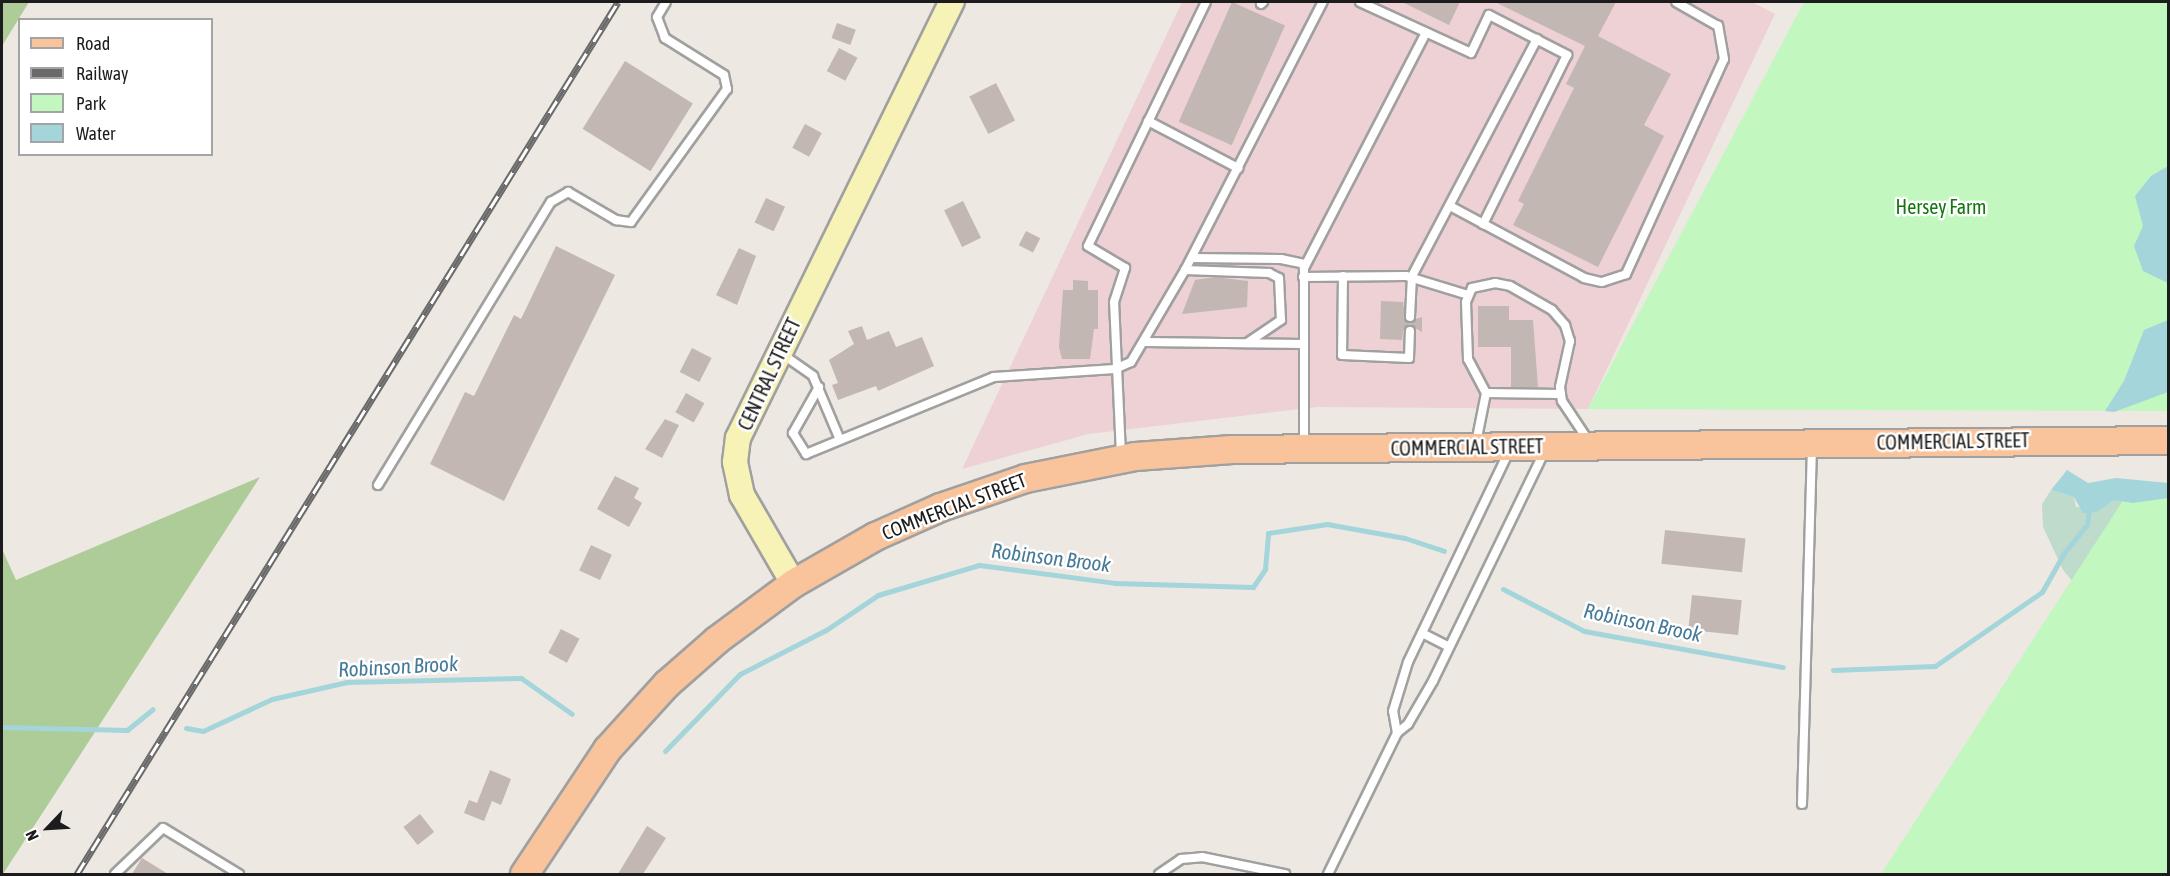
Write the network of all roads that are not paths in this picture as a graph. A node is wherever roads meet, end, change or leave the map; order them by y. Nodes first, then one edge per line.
1 (666, 2) edge
2 (952, 2) edge
3 (1206, 2) edge
4 (1323, 2) edge
5 (1360, 2) edge
6 (1676, 2) edge
7 (1426, 33) junction
8 (1537, 39) junction
9 (1148, 121) junction
10 (1238, 168) junction
11 (1450, 206) junction
12 (1483, 224) junction
13 (1192, 258) junction
14 (1305, 264) junction
15 (1185, 270) junction
16 (1343, 276) junction
17 (1412, 276) junction
18 (1303, 277) junction
19 (1468, 295) junction
20 (1410, 317) dead end
21 (1410, 331) dead end
22 (1145, 342) junction
23 (1247, 343) junction
24 (1303, 344) junction
25 (779, 352) junction
26 (1115, 369) junction
27 (819, 387) junction
28 (1486, 393) junction
29 (1561, 394) junction
30 (840, 440) junction
31 (2169, 440) edge
32 (1812, 442) junction
33 (1592, 445) junction
34 (1511, 446) junction
35 (1546, 446) junction
36 (1476, 447) junction
37 (1304, 448) junction
38 (1121, 458) junction
39 (378, 485) dead end
40 (793, 583) junction
41 (1422, 633) junction
42 (1449, 647) junction
43 (1397, 733) junction
44 (1802, 804) dead end
45 (115, 874) edge
46 (239, 874) edge
47 (524, 874) edge
48 (1159, 874) edge
49 (1285, 874) edge
50 (1328, 874) edge

1 - 39 lane
2 - 25 main road, CENTRAL STREET
3 - 9 lane
4 - 10 lane
5 - 7 lane
6 - 12 lane
7 - 8 lane
7 - 14 lane
8 - 11 lane
8 - 12 lane
9 - 10 lane
9 - 26 lane
10 - 13 lane
11 - 12 lane
11 - 17 lane
13 - 14 lane
13 - 15 lane
14 - 18 lane
15 - 22 lane
15 - 23 lane
16 - 17 lane
16 - 18 lane
16 - 21 lane
17 - 19 lane
17 - 20 lane
18 - 24 lane
19 - 28 lane
19 - 29 lane
22 - 23 lane
22 - 26 lane
23 - 24 lane
24 - 37 lane
25 - 27 lane
25 - 40 main road, CENTRAL STREET
26 - 30 lane
26 - 38 lane
27 - 30 lane
27 - 30 lane
28 - 29 lane
28 - 36 lane
29 - 33 lane
31 - 32 main road, COMMERCIAL STREET
32 - 33 main road, COMMERCIAL STREET
32 - 44 lane
33 - 35 main road, COMMERCIAL STREET
34 - 35 main road, COMMERCIAL STREET
34 - 36 main road, COMMERCIAL STREET
34 - 41 lane
35 - 42 lane
36 - 37 main road, COMMERCIAL STREET
37 - 38 main road, COMMERCIAL STREET
38 - 40 main road, COMMERCIAL STREET
40 - 47 main road
41 - 42 lane
41 - 43 lane
42 - 43 lane
43 - 50 lane
45 - 46 lane
48 - 49 lane

